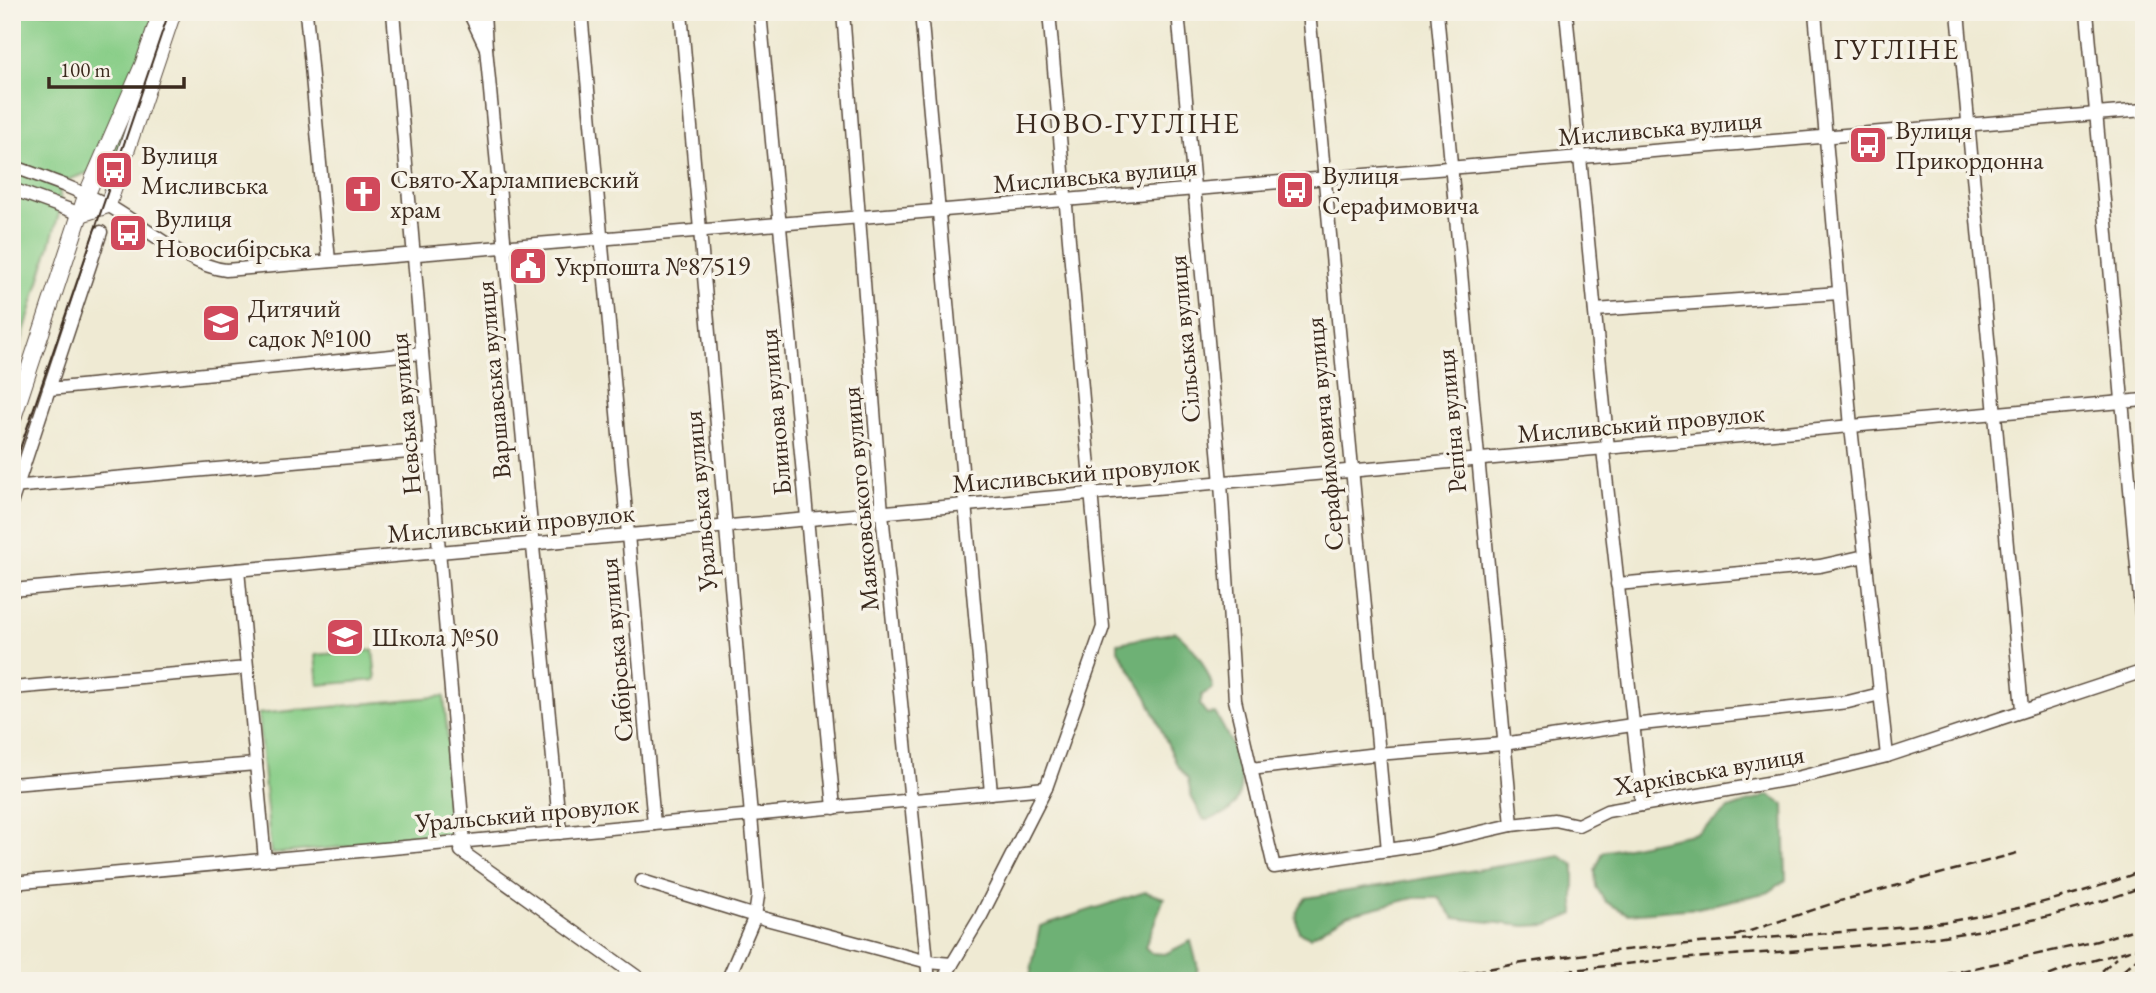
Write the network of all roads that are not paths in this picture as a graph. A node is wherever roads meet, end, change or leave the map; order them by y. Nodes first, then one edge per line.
1 (161, 12) edge
2 (173, 12) edge
3 (306, 12) edge
4 (393, 12) edge
5 (469, 12) edge
6 (484, 12) edge
7 (581, 12) edge
8 (681, 12) edge
9 (760, 12) edge
10 (843, 12) edge
11 (921, 12) edge
12 (1049, 12) edge
13 (1178, 12) edge
14 (1309, 12) edge
15 (1437, 12) edge
16 (1566, 12) edge
17 (1815, 12) edge
18 (1958, 12) edge
19 (2087, 12) edge
20 (486, 47) junction
21 (2144, 110) edge
22 (2096, 114) junction
23 (117, 125) junction
24 (1968, 125) junction
25 (133, 133) junction
26 (1826, 137) junction
27 (1580, 157) junction
28 (12, 166) edge
29 (1451, 168) junction
30 (1323, 179) junction
31 (12, 189) edge
32 (89, 189) junction
33 (1193, 190) junction
34 (1067, 200) junction
35 (108, 205) junction
36 (939, 211) junction
37 (81, 214) junction
38 (860, 217) junction
39 (780, 224) junction
40 (700, 230) junction
41 (101, 232) dead end
42 (601, 239) junction
43 (504, 247) junction
44 (414, 254) junction
45 (329, 261) junction
46 (1839, 293) junction
47 (1595, 310) junction
48 (422, 354) junction
49 (50, 389) junction
50 (2144, 400) edge
51 (2123, 403) junction
52 (1995, 414) junction
53 (12, 421) edge
54 (1851, 427) junction
55 (1606, 449) junction
56 (431, 450) junction
57 (1478, 460) junction
58 (1350, 471) junction
59 (1221, 483) junction
60 (15, 487) edge
61 (1093, 494) junction
62 (12, 501) edge
63 (965, 505) junction
64 (882, 513) junction
65 (807, 519) junction
66 (725, 527) junction
67 (628, 535) junction
68 (531, 544) junction
69 (439, 552) junction
70 (1865, 556) junction
71 (238, 570) junction
72 (1617, 584) junction
73 (12, 590) edge
74 (2144, 644) edge
75 (247, 668) junction
76 (2144, 671) edge
77 (12, 688) edge
78 (1880, 694) junction
79 (2022, 709) junction
80 (1632, 725) junction
81 (1503, 744) junction
82 (1377, 754) junction
83 (1887, 756) junction
84 (256, 764) junction
85 (1251, 769) junction
86 (12, 784) edge
87 (1046, 788) junction
88 (991, 793) junction
89 (911, 800) junction
90 (1642, 805) junction
91 (834, 808) junction
92 (750, 815) junction
93 (654, 824) junction
94 (1512, 825) junction
95 (560, 833) junction
96 (465, 848) junction
97 (1388, 850) junction
98 (265, 860) junction
99 (1273, 867) joint
100 (642, 881) dead end
101 (12, 883) edge
102 (755, 916) junction
103 (928, 962) junction
104 (952, 964) junction
105 (643, 981) edge
106 (727, 981) edge
107 (929, 981) edge
108 (942, 981) edge

1 - 23 main road
2 - 25 main road
3 - 45 street
4 - 44 street, Невська вулиця
5 - 20 street, Варшавська вулиця
6 - 20 street, Варшавська вулиця
7 - 42 street, Сибірська вулиця
8 - 40 street, Уральська вулиця
9 - 39 street, Блинова вулиця
10 - 38 street, Маяковського вулиця
11 - 36 street
12 - 34 street
13 - 33 street, Сільська вулиця
14 - 30 street, Серафимовича вулиця
15 - 29 street, Рєпіна вулиця
16 - 27 street
17 - 26 street
18 - 24 street
19 - 22 street
20 - 43 street, Варшавська вулиця
21 - 22 street, Мисливська вулиця
22 - 24 street, Мисливська вулиця
22 - 51 street
23 - 25 main road
23 - 32 main road
24 - 26 street, Мисливська вулиця
24 - 52 street
25 - 35 main road
26 - 27 street, Мисливська вулиця
26 - 46 street
27 - 29 street, Мисливська вулиця
27 - 47 street
28 - 32 street, Мисливська вулиця
29 - 30 street, Мисливська вулиця
29 - 57 street, Рєпіна вулиця
30 - 33 street, Мисливська вулиця
30 - 58 street, Серафимовича вулиця
31 - 37 street
32 - 35 street, Мисливська вулиця
32 - 37 main road
33 - 34 street, Мисливська вулиця
33 - 59 street, Сільська вулиця
34 - 36 street, Мисливська вулиця
34 - 61 street
35 - 37 main road
35 - 45 street, Мисливська вулиця
36 - 38 street, Мисливська вулиця
36 - 63 street
37 - 53 main road
38 - 39 street, Мисливська вулиця
38 - 64 street, Маяковського вулиця
39 - 40 street, Мисливська вулиця
39 - 65 street, Блинова вулиця
40 - 42 street, Мисливська вулиця
40 - 66 street, Уральська вулиця
41 - 49 street
42 - 43 street, Мисливська вулиця
42 - 67 street, Сибірська вулиця
43 - 44 street, Мисливська вулиця
43 - 68 street, Варшавська вулиця
44 - 45 street, Мисливська вулиця
44 - 48 street, Невська вулиця
46 - 47 street
46 - 54 street
47 - 55 street
48 - 49 street
48 - 56 street, Невська вулиця
49 - 60 street
50 - 51 street, Мисливський провулок
51 - 52 street, Мисливський провулок
51 - 74 street
52 - 54 street, Мисливський провулок
52 - 79 street
54 - 55 street, Мисливський провулок
54 - 70 street
55 - 57 street, Мисливський провулок
55 - 72 street
56 - 60 street
56 - 69 street, Невська вулиця
57 - 58 street, Мисливський провулок
57 - 81 street, Рєпіна вулиця
58 - 59 street, Мисливський провулок
58 - 82 street, Серафимовича вулиця
59 - 61 street, Мисливський провулок
59 - 85 street, Сільська вулиця
60 - 62 street
61 - 63 street, Мисливський провулок
61 - 87 street
63 - 64 street, Мисливський провулок
63 - 88 street
64 - 65 street, Мисливський провулок
64 - 89 street, Маяковського вулиця
65 - 66 street, Мисливський провулок
65 - 91 street, Блинова вулиця
66 - 67 street, Мисливський провулок
66 - 92 street, Уральська вулиця
67 - 68 street, Мисливський провулок
67 - 93 street, Сибірська вулиця
68 - 69 street, Мисливський провулок
68 - 95 street, Варшавська вулиця
69 - 71 street, Мисливський провулок
69 - 96 street, Невська вулиця
70 - 72 street
70 - 78 street
71 - 73 street, Мисливський провулок
71 - 75 street
72 - 80 street
75 - 77 street
75 - 84 street
76 - 79 street, Харківська вулиця
78 - 80 street
78 - 83 street
79 - 83 street, Харківська вулиця
80 - 81 street
80 - 90 street
81 - 82 street
81 - 94 street, Рєпіна вулиця
82 - 85 street
82 - 97 street, Серафимовича вулиця
83 - 90 street, Харківська вулиця
84 - 86 street
84 - 98 street
85 - 99 street, Сільська вулиця
87 - 88 street, Уральський провулок
87 - 104 street
88 - 89 street, Уральський провулок
89 - 91 street, Уральський провулок
89 - 103 street, Маяковського вулиця
90 - 94 street, Харківська вулиця
91 - 92 street, Уральський провулок
92 - 93 street, Уральський провулок
92 - 102 street, Уральська вулиця
93 - 95 street, Уральський провулок
94 - 97 street, Харківська вулиця
95 - 96 street, Уральський провулок
96 - 98 street, Уральський провулок
96 - 105 street
97 - 99 street, Харківська вулиця
98 - 101 street, Уральський провулок
100 - 102 street
102 - 103 street
102 - 106 street, Уральська вулиця
103 - 104 street
103 - 107 street, Маяковського вулиця
104 - 108 street

